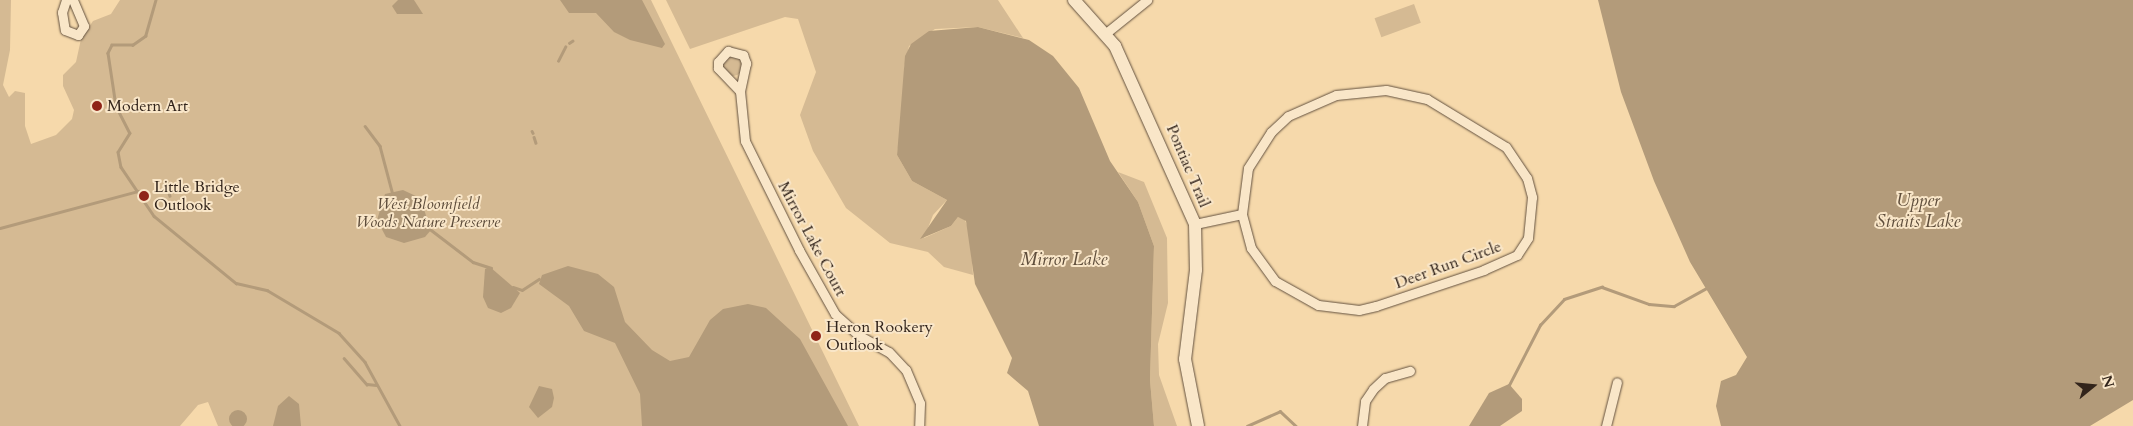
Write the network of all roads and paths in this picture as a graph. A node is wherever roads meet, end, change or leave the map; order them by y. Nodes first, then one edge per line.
1 (66, 0) edge
2 (73, 0) edge
3 (1074, 0) edge
4 (1147, 0) edge
5 (1106, 33) junction
6 (740, 91) dead end
7 (1242, 214) junction
8 (1195, 224) junction
9 (1410, 371) dead end
10 (1617, 382) dead end
11 (919, 426) edge
12 (1198, 426) edge
13 (1362, 426) edge
14 (1606, 426) edge

1 - 2 street
3 - 5 main road, Pontiac Trail
4 - 5 street
5 - 8 main road, Pontiac Trail
6 - 11 street, Mirror Lake Court
7 - 7 street, Deer Run Circle
7 - 8 street
8 - 12 main road, Pontiac Trail
9 - 13 street
10 - 14 street

